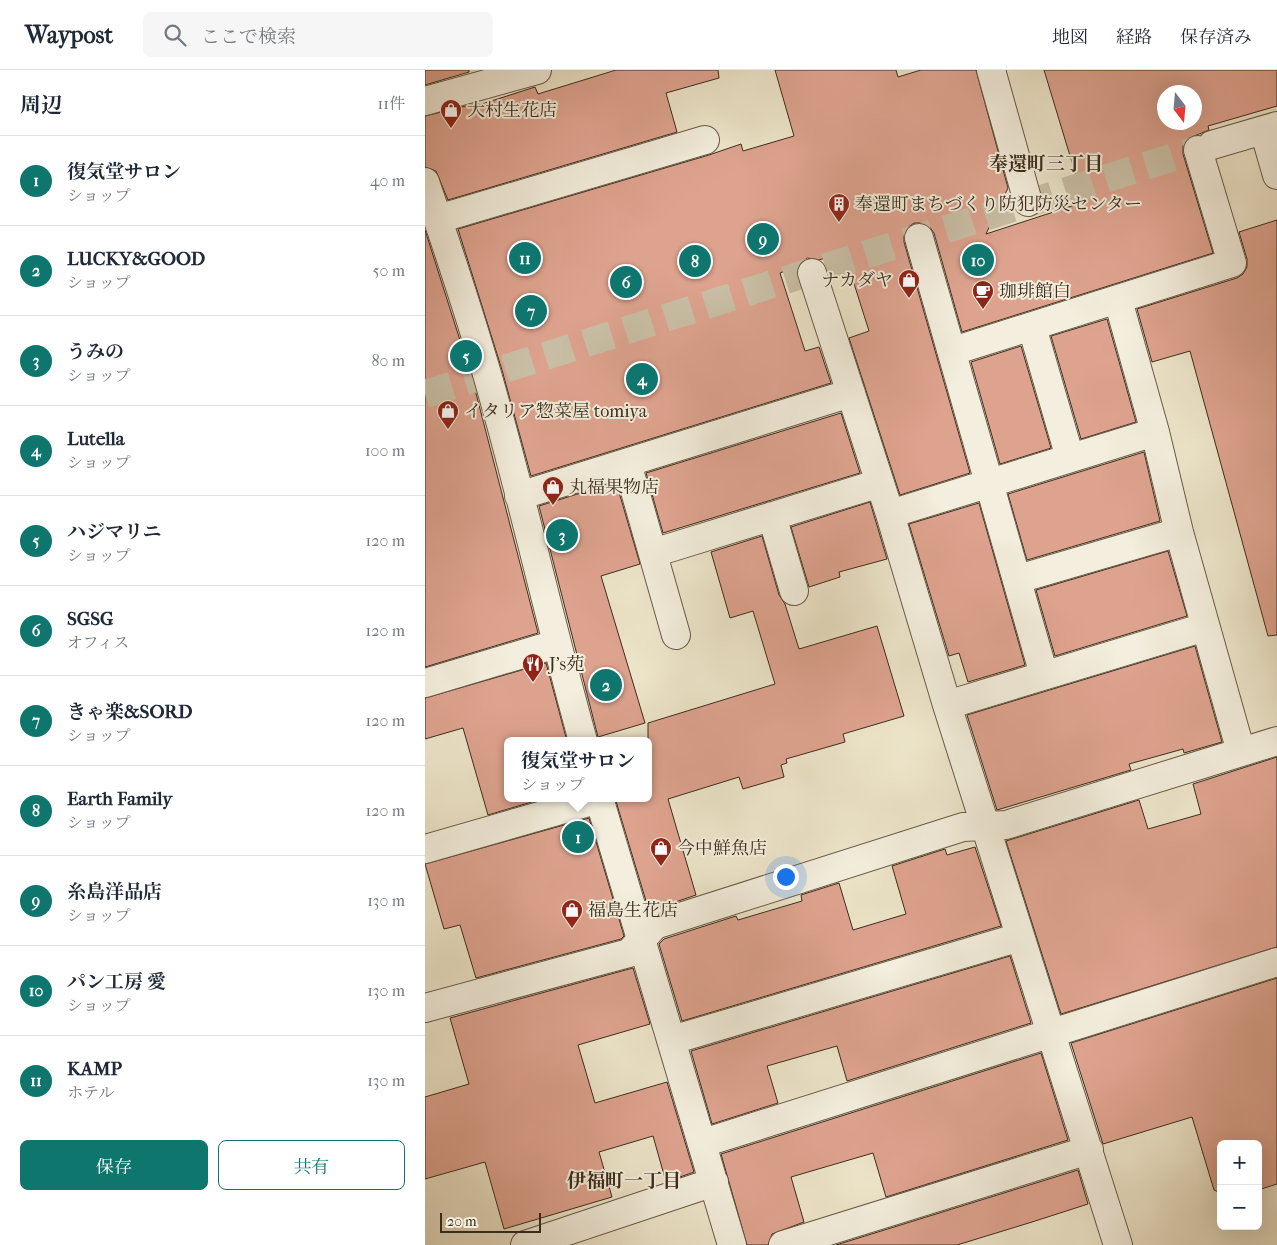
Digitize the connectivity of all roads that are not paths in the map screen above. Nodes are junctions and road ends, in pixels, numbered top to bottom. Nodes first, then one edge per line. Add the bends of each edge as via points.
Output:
1 (537, 70) edge
2 (991, 70) edge
3 (425, 101) edge
4 (1270, 128) edge
5 (705, 140) dead end
6 (1277, 175) edge
7 (425, 182) edge
8 (1028, 202) dead end
9 (438, 219) junction
10 (919, 238) dead end
11 (812, 273) dead end
12 (1117, 300) junction
13 (1032, 327) junction
14 (953, 351) junction
15 (851, 393) junction
16 (1155, 432) junction
17 (1070, 458) junction
18 (627, 463) junction
19 (880, 483) junction
20 (988, 484) junction
21 (519, 496) junction
22 (890, 514) junction
23 (772, 516) junction
24 (1179, 532) junction
25 (653, 553) junction
26 (1019, 580) junction
27 (794, 591) dead end
28 (1205, 627) junction
29 (676, 635) dead end
30 (556, 644) junction
31 (1045, 675) junction
32 (425, 683) edge
33 (947, 705) junction
34 (582, 737) edge
35 (1277, 740) edge
36 (1241, 752) junction
37 (589, 802) edge
38 (600, 802) edge
39 (985, 826) junction
40 (425, 849) edge
41 (1020, 937) junction
42 (643, 940) junction
43 (1277, 962) edge
44 (425, 1008) edge
45 (1050, 1035) junction
46 (672, 1040) junction
47 (703, 1143) junction
48 (1089, 1150) junction
49 (714, 1182) junction
50 (565, 1239) edge
51 (525, 1245) edge
52 (732, 1245) edge
53 (783, 1245) edge
54 (1118, 1245) edge

1 - 3 street
2 - 8 street
4 - 6 street
4 - 12 street via 1205,147 1232,264
5 - 9 street
7 - 9 street
9 - 21 street via 487,375
10 - 14 street
11 - 15 street
12 - 13 street
12 - 16 street
13 - 14 street
13 - 17 street
14 - 20 street
15 - 18 street
15 - 19 street
16 - 17 street
16 - 24 street
17 - 20 street
18 - 21 street
18 - 25 street
19 - 22 street
19 - 23 street
20 - 22 street
20 - 26 street
21 - 30 street
22 - 33 street
23 - 25 street
23 - 27 street
24 - 26 street
24 - 28 street
25 - 29 street
26 - 31 street
28 - 31 street
28 - 36 street
30 - 32 street
30 - 34 street
31 - 33 street
33 - 39 street
35 - 36 street
36 - 39 street via 1006,825
37 - 40 street
38 - 42 street
39 - 41 street
39 - 42 street via 963,827 655,925
41 - 45 street
41 - 46 street
42 - 44 street via 629,953
42 - 46 street
43 - 45 street
45 - 47 street
45 - 48 street
46 - 47 street
47 - 49 street
48 - 53 street
48 - 54 street
49 - 50 street
49 - 52 street
50 - 51 street

